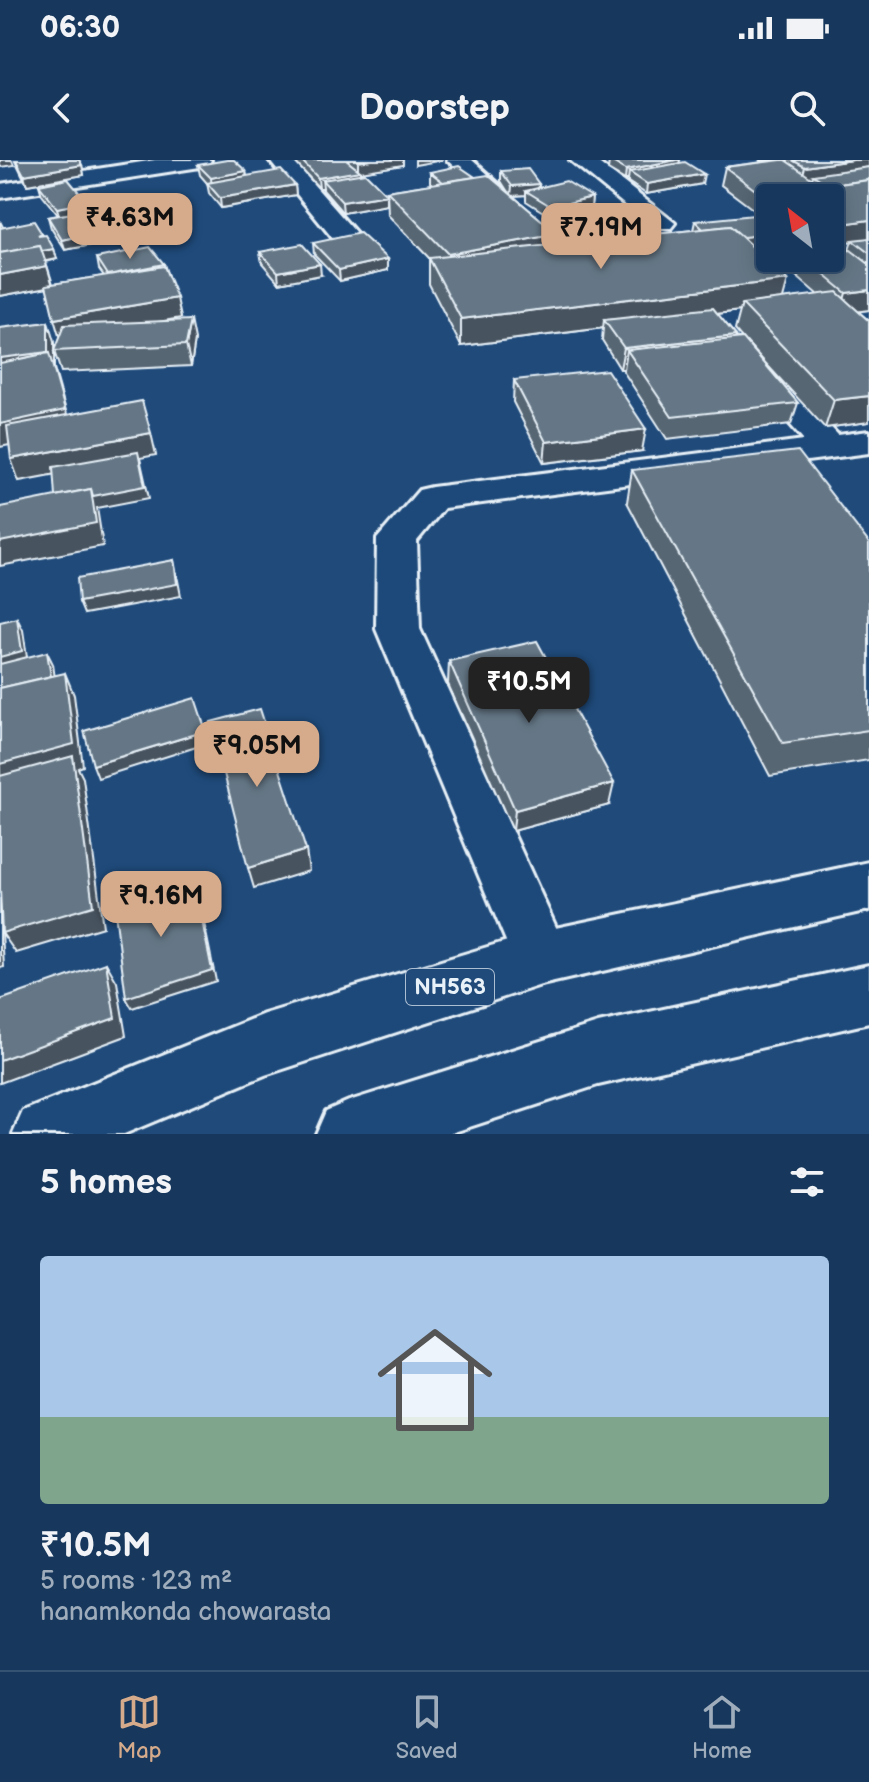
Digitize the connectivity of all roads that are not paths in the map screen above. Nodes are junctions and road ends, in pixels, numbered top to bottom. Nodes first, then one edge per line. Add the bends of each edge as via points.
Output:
1 (200, 160) edge
2 (280, 160) edge
3 (458, 160) edge
4 (581, 160) edge
5 (0, 191) edge
6 (497, 193) edge
7 (662, 223) dead end
8 (348, 240) edge
9 (738, 347) edge
10 (849, 445) edge
11 (869, 886) edge
12 (541, 958) junction
13 (869, 994) edge
14 (46, 1134) edge
15 (349, 1134) edge

1 - 5 main road
2 - 8 main road
3 - 6 main road
4 - 7 main road
9 - 10 main road
10 - 12 main road via 432,498 397,539 398,629
11 - 12 main road, NH563
12 - 14 main road, NH563 via 264,1045
13 - 15 main road via 598,1054

